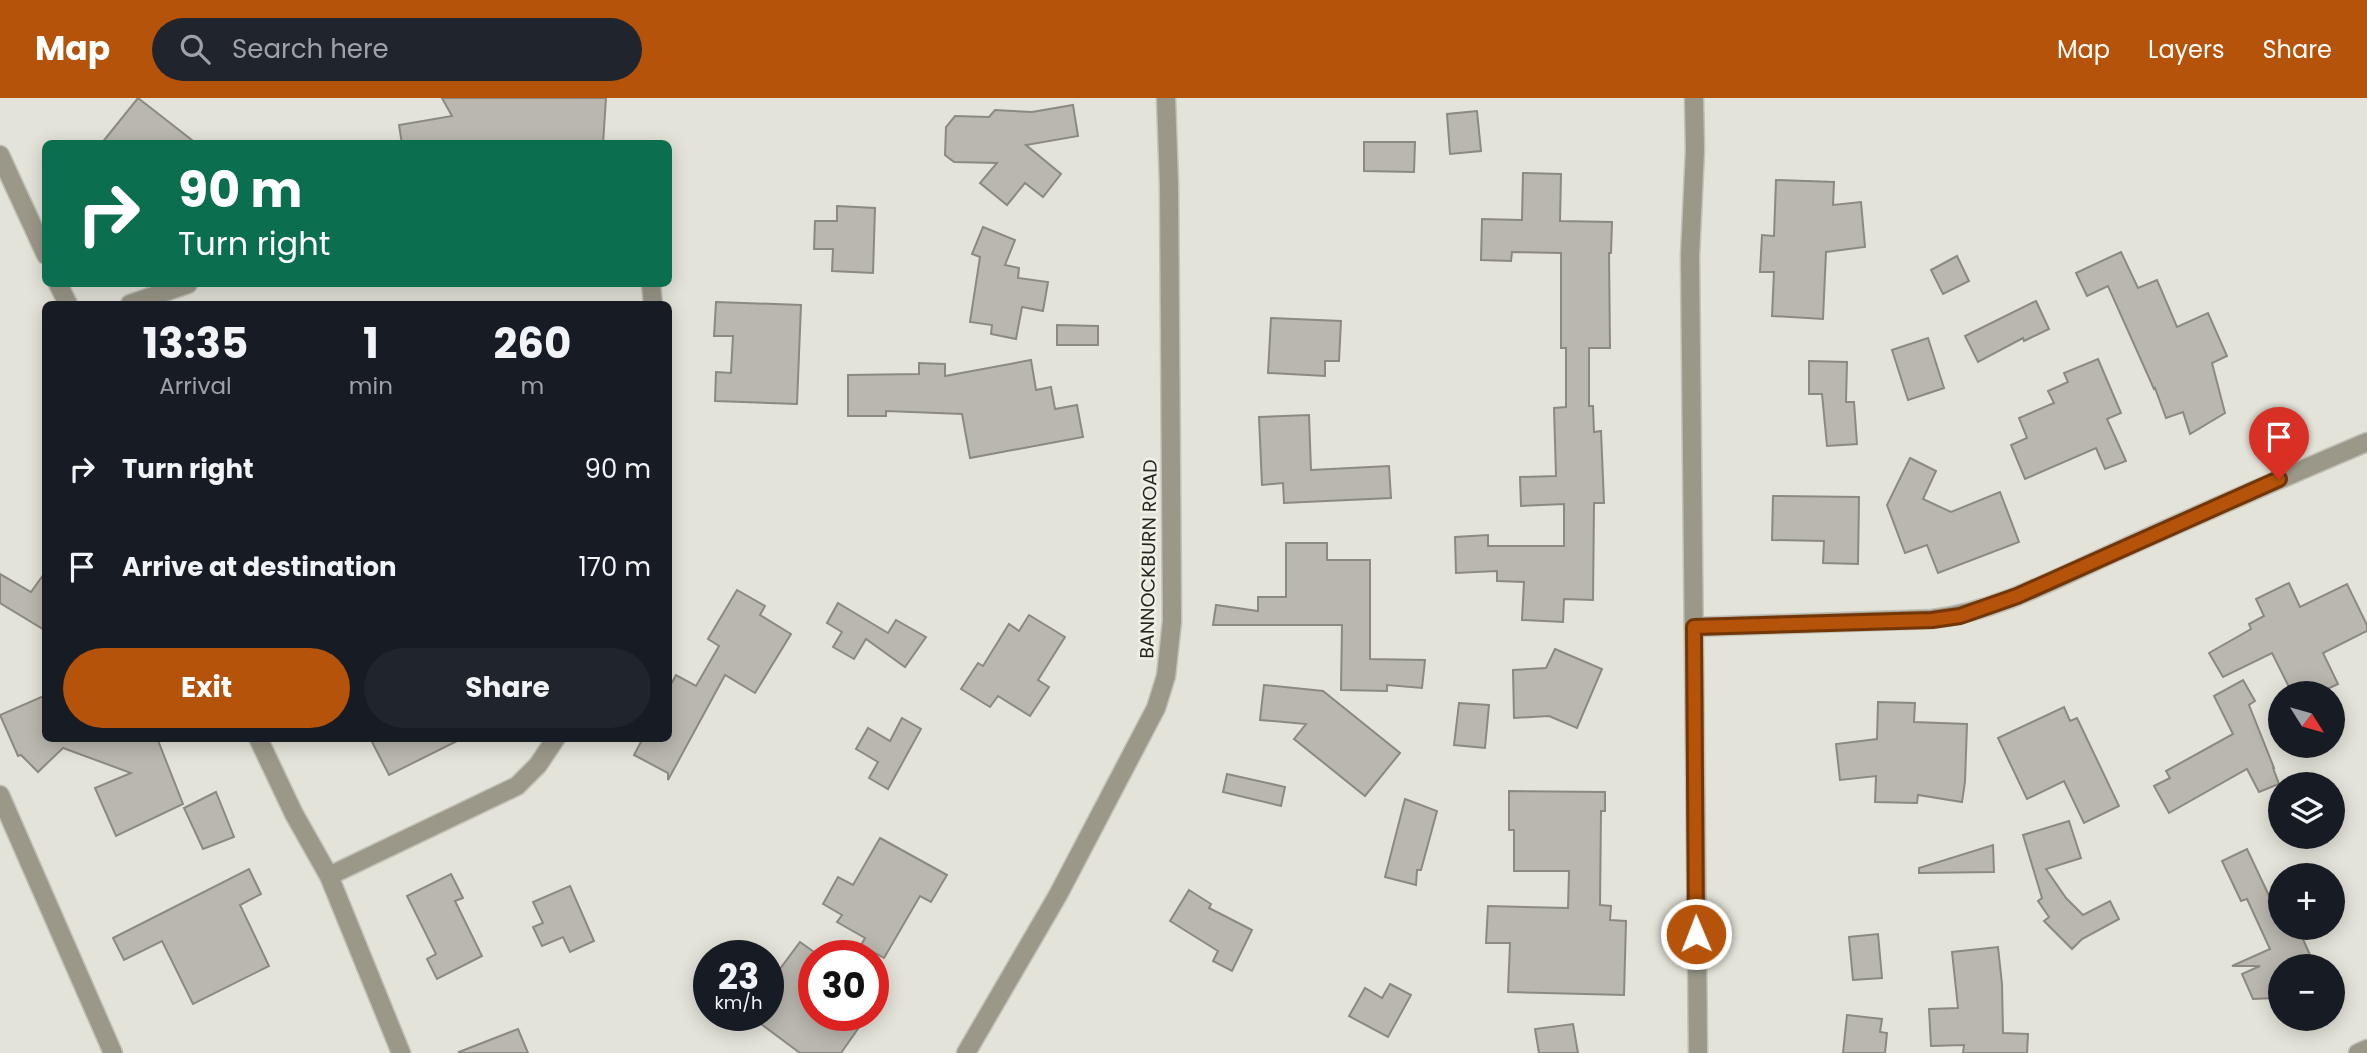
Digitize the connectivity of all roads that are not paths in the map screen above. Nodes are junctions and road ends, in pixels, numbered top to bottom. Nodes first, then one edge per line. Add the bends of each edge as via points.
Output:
1 (1166, 98) edge
2 (1694, 98) edge
3 (0, 155) edge
4 (42, 246) edge
5 (179, 287) edge
6 (139, 301) edge
7 (2367, 442) edge
8 (1694, 627) junction
9 (260, 742) edge
10 (553, 742) edge
11 (0, 795) edge
12 (328, 876) junction
13 (2367, 1049) edge
14 (113, 1053) edge
15 (401, 1053) edge
16 (966, 1053) edge
17 (1698, 1053) edge
18 (2358, 1053) edge

1 - 16 street, BANNOCKBURN ROAD via 1172,596 1166,676 1156,708 1058,895
2 - 8 street via 1690,256
3 - 4 street
5 - 6 street
7 - 8 street via 2017,596 1960,616
8 - 17 street
9 - 12 street
10 - 12 street via 517,786
11 - 14 street
12 - 15 street
13 - 18 street

